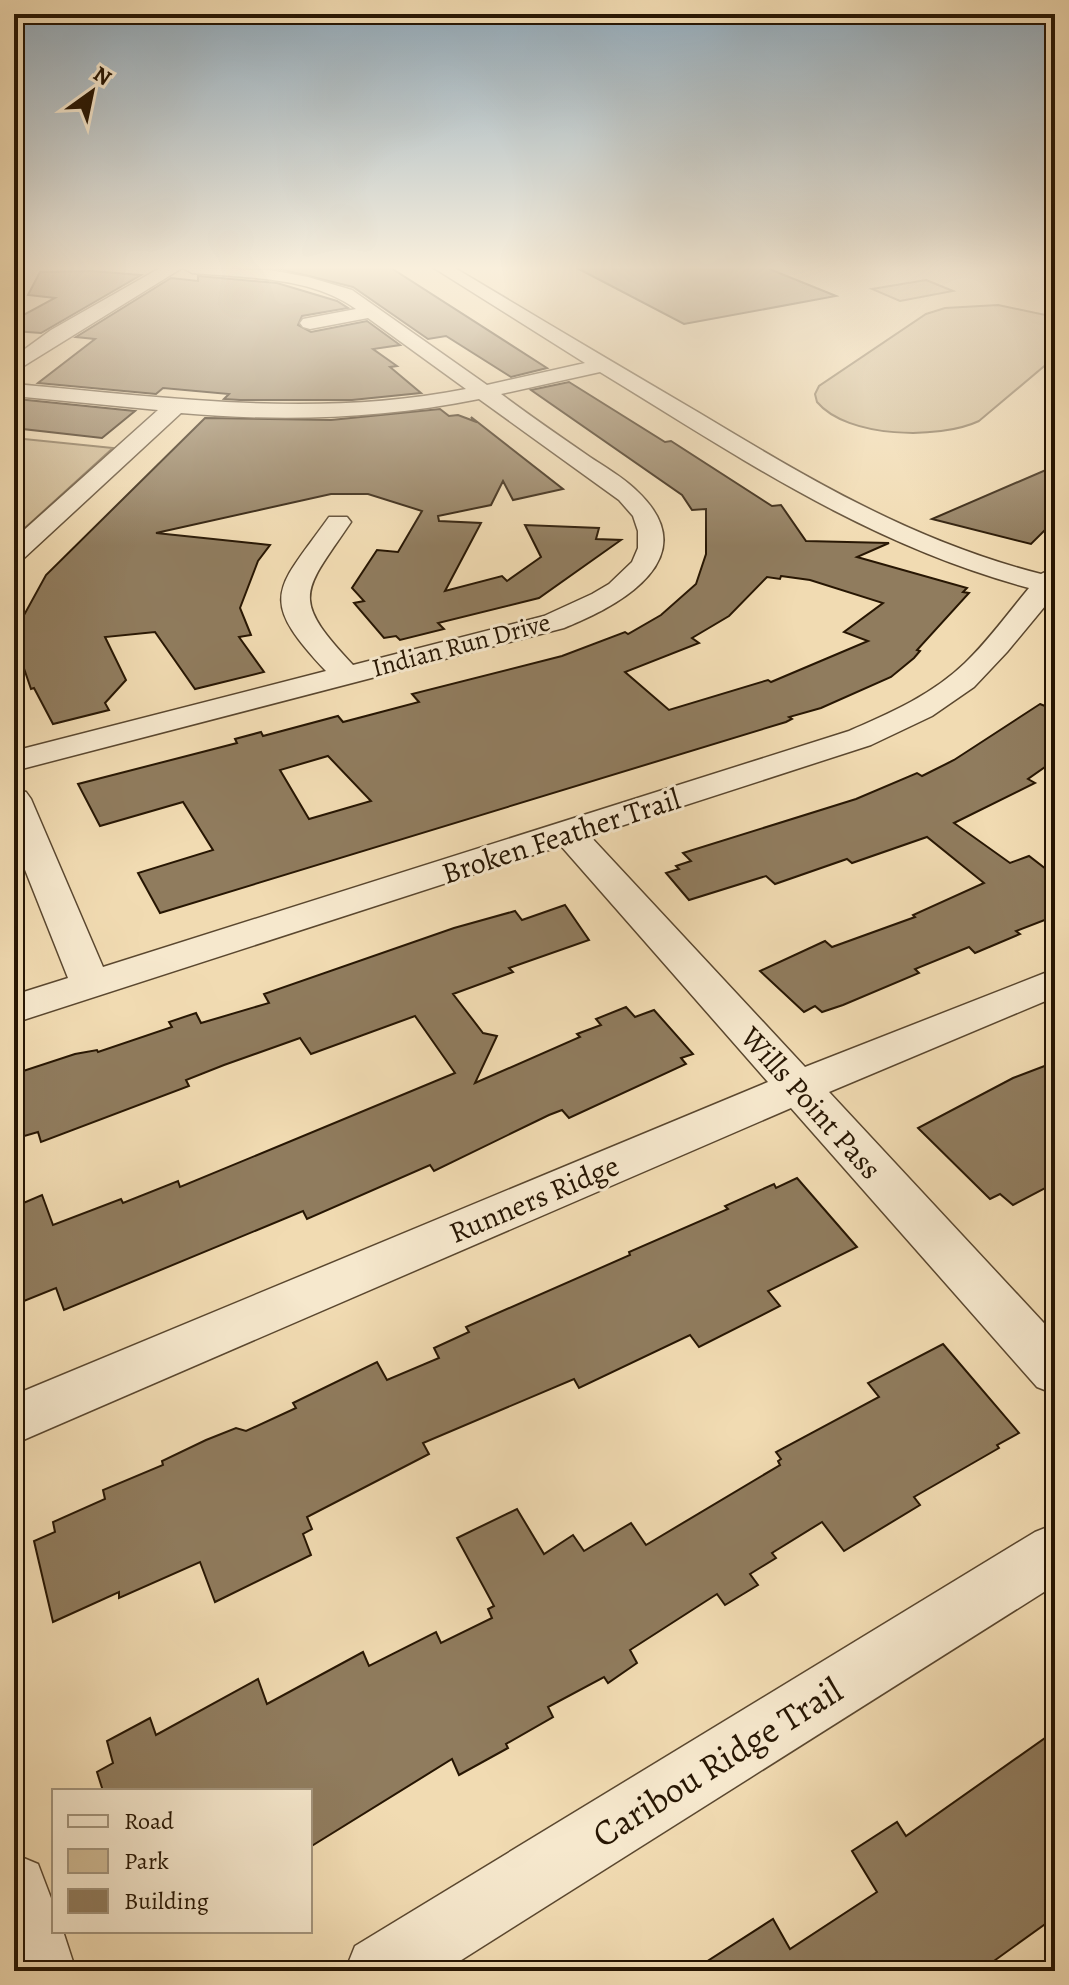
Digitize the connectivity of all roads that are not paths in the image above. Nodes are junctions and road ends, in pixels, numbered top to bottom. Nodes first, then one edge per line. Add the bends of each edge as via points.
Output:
1 (440, 361) edge
2 (595, 361) edge
3 (602, 365) junction
4 (14, 390) edge
5 (482, 391) junction
6 (178, 404) junction
7 (338, 522) dead end
8 (14, 553) edge
9 (1052, 581) edge
10 (346, 675) junction
11 (14, 761) edge
12 (14, 799) edge
13 (569, 834) junction
14 (1055, 982) edge
15 (91, 985) junction
16 (14, 1009) edge
17 (796, 1088) junction
18 (1055, 1371) edge
19 (14, 1420) edge
20 (1055, 1552) edge
21 (14, 1888) edge
22 (41, 1971) edge
23 (380, 1971) edge

1 - 5 street, Indian Run Drive
2 - 3 street
3 - 5 street
3 - 9 street via 862,518 957,556
4 - 6 street
5 - 6 street via 361,411
5 - 10 street, Indian Run Drive via 628,495 646,516 652,533 648,555 623,586 580,612
6 - 8 street
7 - 10 street via 297,583 294,603 304,627
9 - 13 street, Broken Feather Trail via 975,670 911,716 860,738
10 - 11 street, Indian Run Drive
12 - 15 street
13 - 15 street, Broken Feather Trail
13 - 17 street, Wills Point Pass
14 - 17 street, Runners Ridge
15 - 16 street, Broken Feather Trail
17 - 18 street, Wills Point Pass
17 - 19 street, Runners Ridge
20 - 23 street, Caribou Ridge Trail
21 - 22 street

